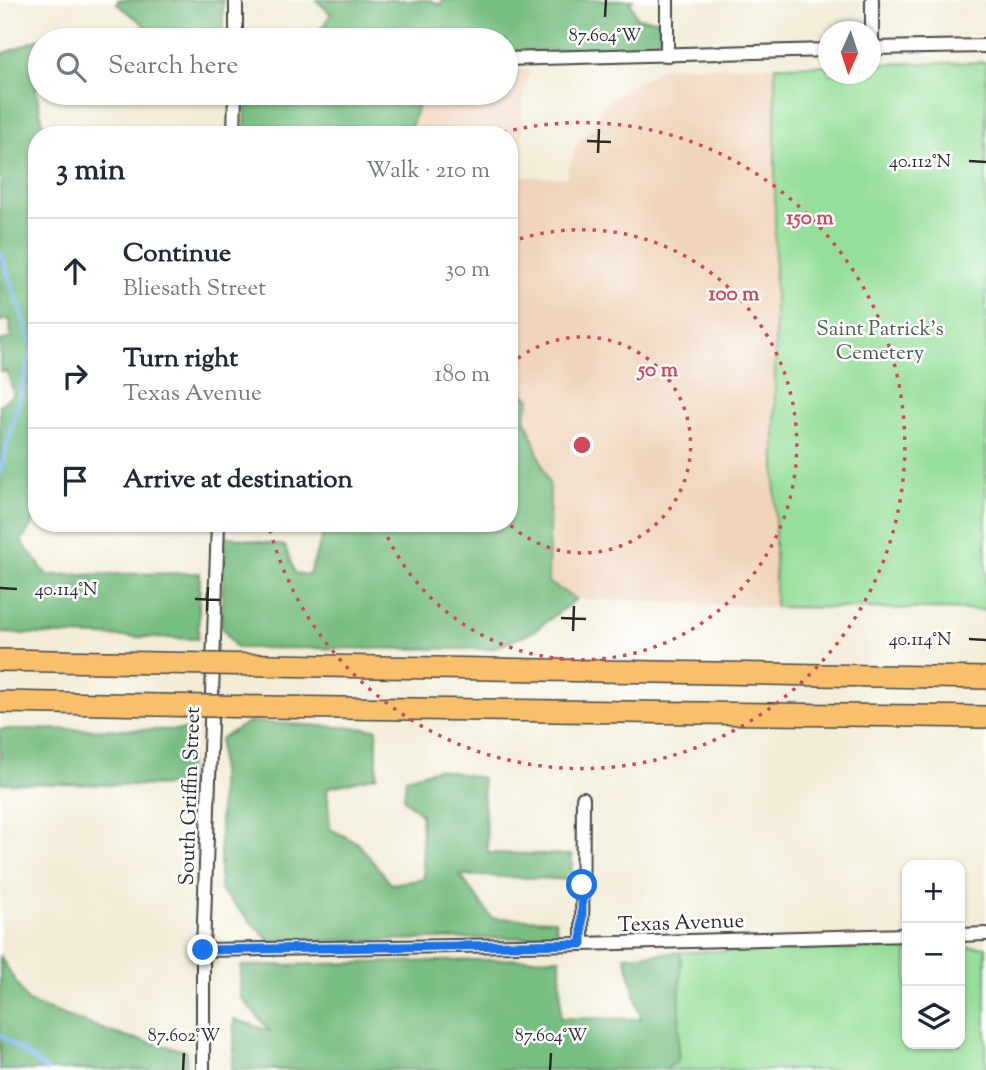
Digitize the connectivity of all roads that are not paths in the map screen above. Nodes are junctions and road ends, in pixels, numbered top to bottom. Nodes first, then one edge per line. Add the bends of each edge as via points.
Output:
1 (236, 0) edge
2 (667, 0) edge
3 (872, 0) edge
4 (872, 21) edge
5 (236, 28) edge
6 (986, 46) edge
7 (881, 48) edge
8 (818, 50) edge
9 (667, 55) junction
10 (518, 59) edge
11 (235, 105) edge
12 (234, 126) edge
13 (218, 532) edge
14 (0, 660) edge
15 (986, 678) edge
16 (0, 702) edge
17 (853, 717) junction
18 (986, 718) edge
19 (986, 728) edge
20 (583, 797) dead end
21 (986, 934) edge
22 (902, 935) edge
23 (965, 935) edge
24 (582, 944) junction
25 (203, 950) junction
26 (203, 1070) edge

1 - 5 street
2 - 9 street
3 - 4 street
6 - 7 street
8 - 9 street
9 - 10 street
11 - 12 street
13 - 25 street, South Griffin Street
14 - 15 highway, bridge
16 - 17 highway, bridge
17 - 18 highway
17 - 19 highway
20 - 24 street
21 - 23 street
22 - 24 street, Texas Avenue
24 - 25 street, Texas Avenue
25 - 26 street, South Griffin Street

